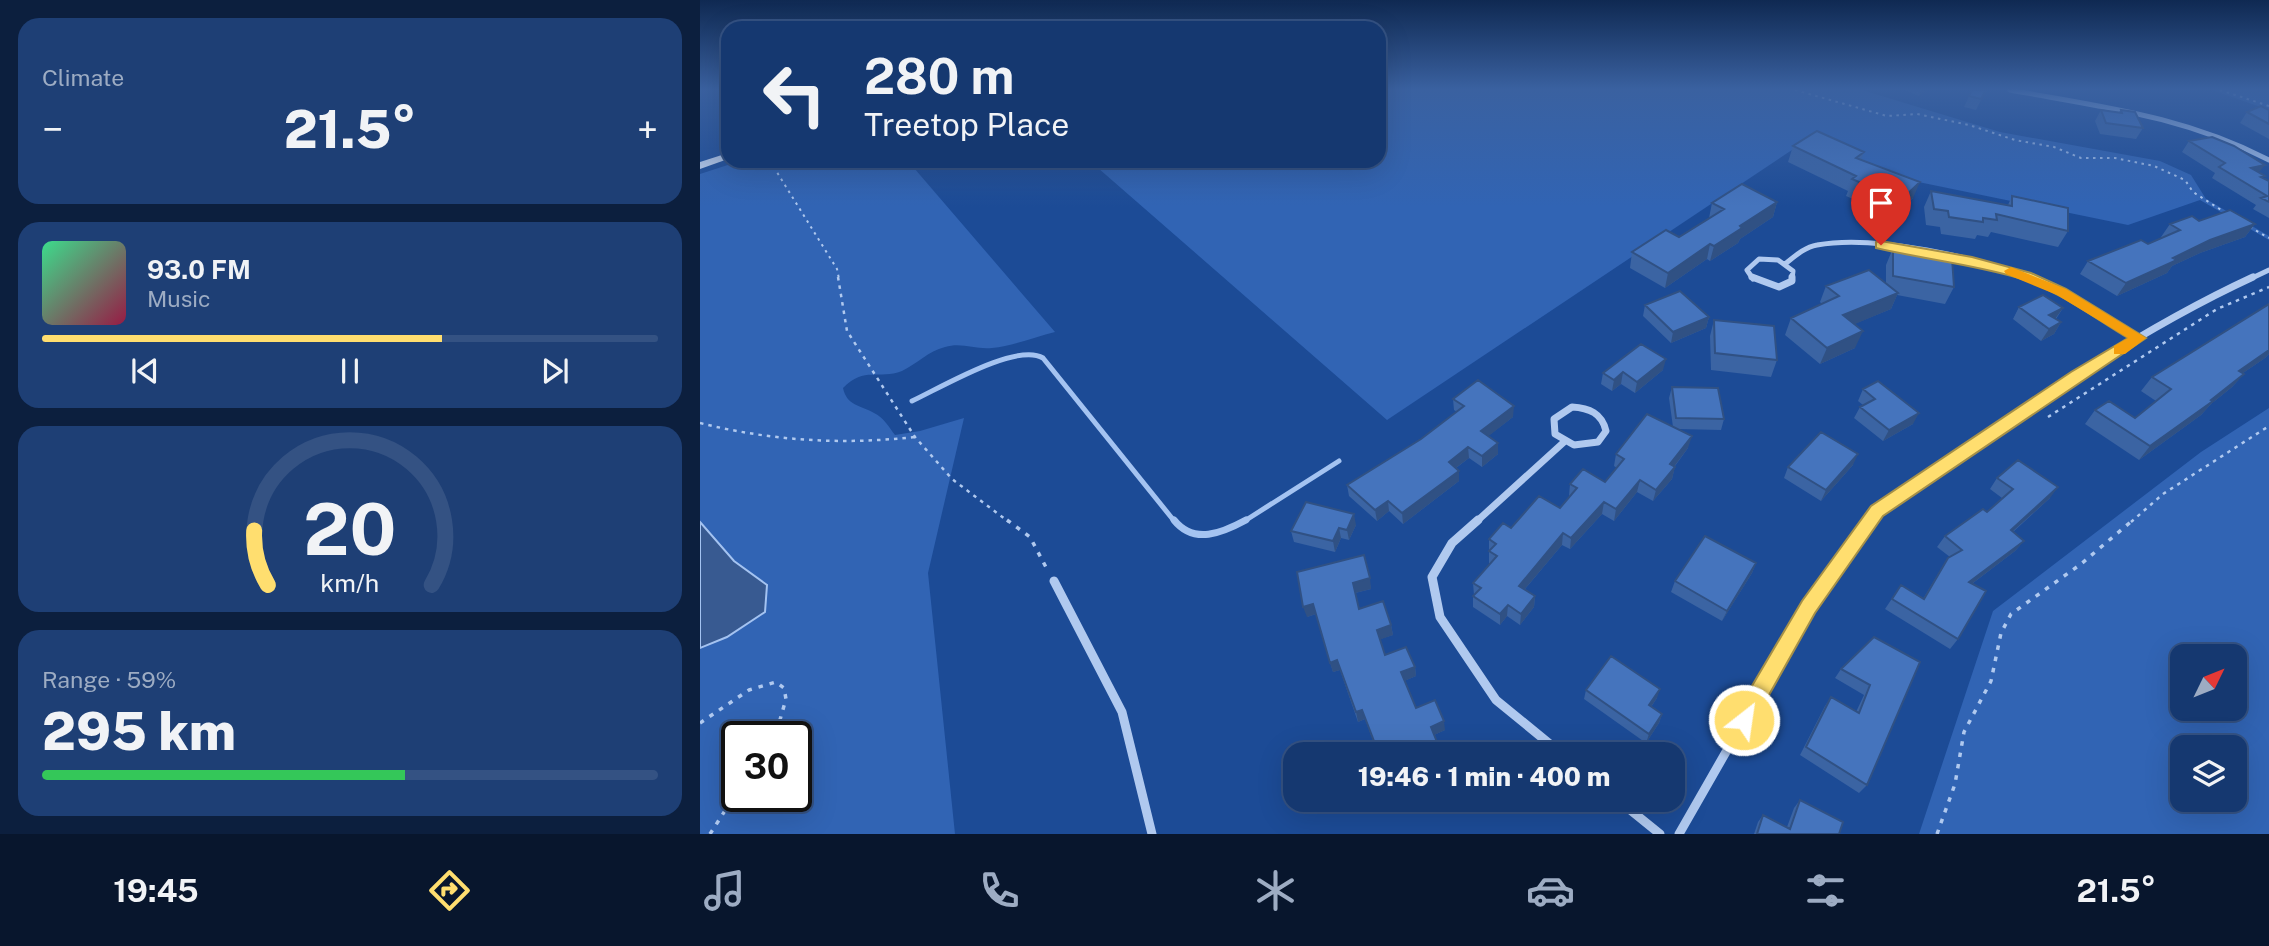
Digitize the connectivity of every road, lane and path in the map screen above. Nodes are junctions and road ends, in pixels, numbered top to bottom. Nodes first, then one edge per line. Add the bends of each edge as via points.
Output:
1 (1982, 129) edge
2 (2201, 129) edge
3 (721, 158) edge
4 (2269, 160) edge
5 (700, 166) edge
6 (774, 168) edge
7 (2236, 219) edge
8 (2247, 225) edge
9 (2269, 238) edge
10 (1785, 264) junction
11 (2269, 270) edge
12 (2269, 287) edge
13 (2139, 338) junction
14 (2048, 417) dead end
15 (700, 423) edge
16 (2269, 426) edge
17 (915, 437) junction
18 (1564, 442) junction
19 (1054, 581) joint
20 (780, 721) edge
21 (700, 723) edge
22 (1547, 742) edge
23 (724, 812) edge
24 (1633, 812) edge
25 (710, 834) edge
26 (1152, 834) edge
27 (1660, 834) edge
28 (1679, 834) edge
29 (1937, 834) edge

1 - 7 path via 2081,158 2115,158 2154,166 2185,180 2203,200
2 - 4 street
3 - 5 street
6 - 17 path via 837,269 848,331
8 - 9 path
10 - 10 street via 1759,259 1747,270 1762,285 1779,287 1794,276
10 - 13 street via 1802,250 1845,242 1972,261 2040,281
11 - 13 street via 2195,304
12 - 14 path via 2217,309
13 - 28 street via 1877,511 1809,607
15 - 17 path via 805,443
16 - 29 path via 2163,494 2081,564 2011,614 2001,633 1991,681 1964,732 1955,784
17 - 19 path via 952,480 1030,537
18 - 18 street via 1581,447 1598,442 1606,430 1602,417 1581,407 1558,413 1553,425
18 - 22 street via 1452,543 1432,578 1440,617 1496,700
19 - 26 street via 1122,712
20 - 21 path via 786,699 784,688 776,682 749,690
23 - 25 path
24 - 27 street

